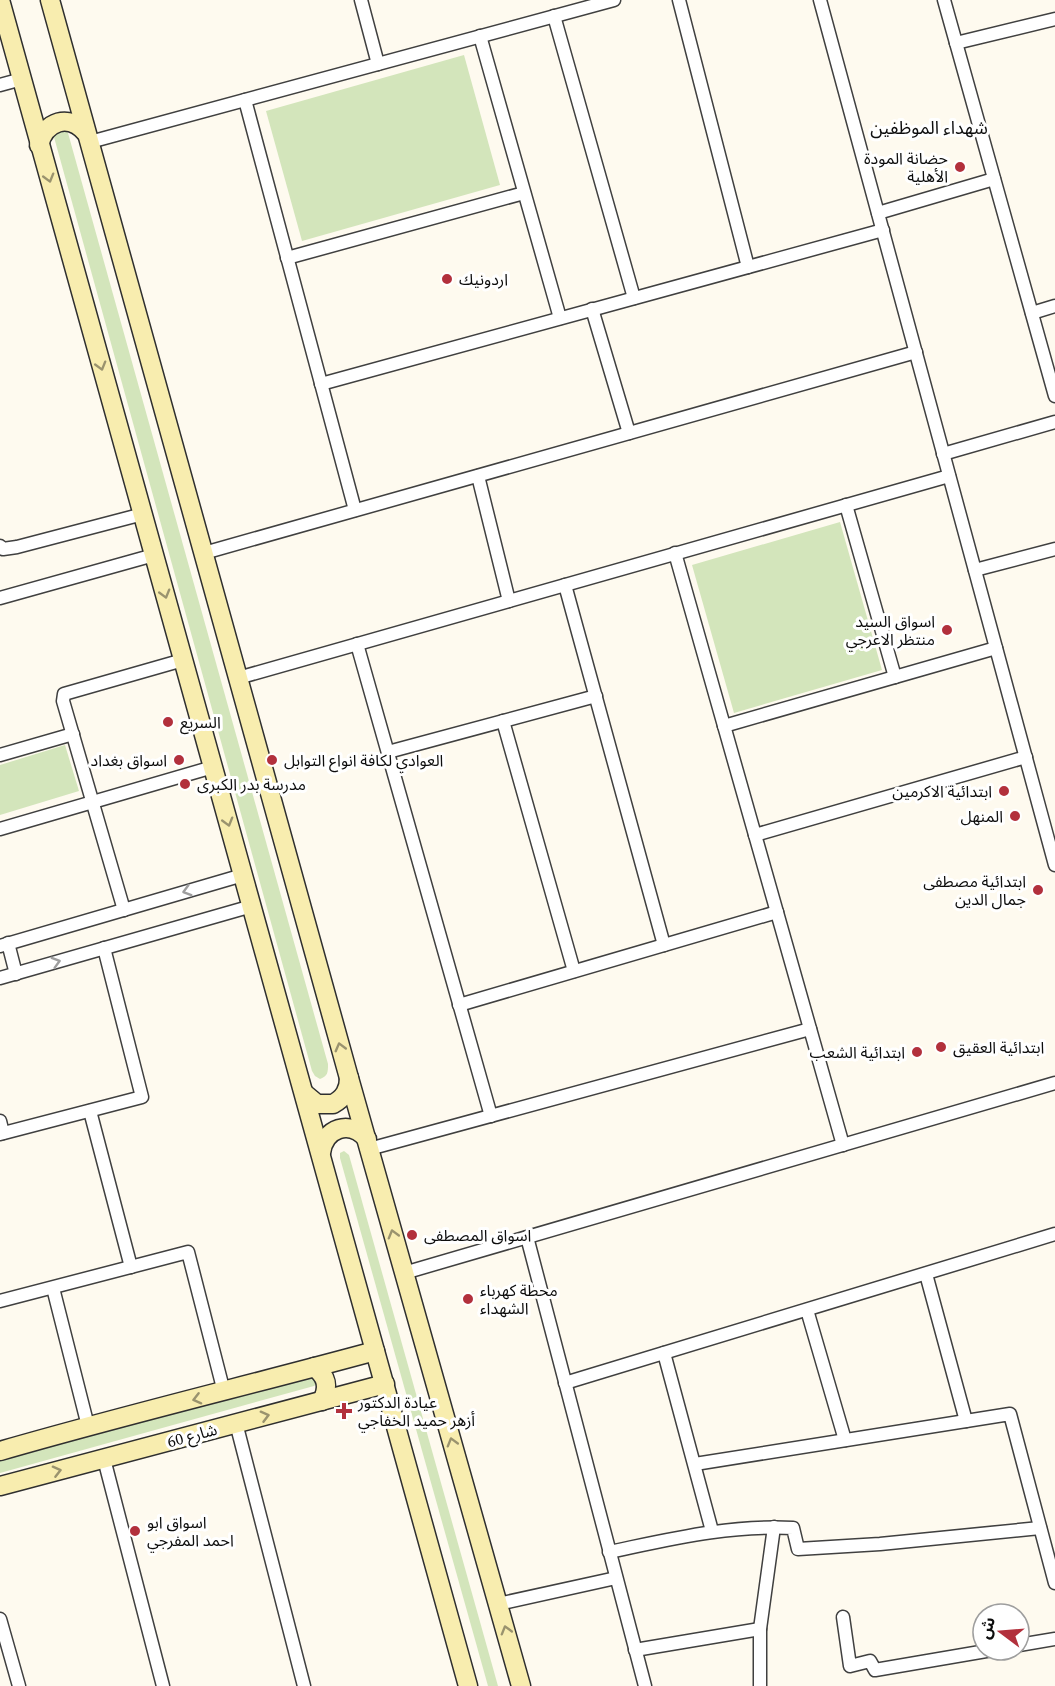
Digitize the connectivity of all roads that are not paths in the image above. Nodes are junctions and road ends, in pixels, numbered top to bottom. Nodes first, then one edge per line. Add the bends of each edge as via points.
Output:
1 (0, 0) edge
2 (51, 0) edge
3 (361, 0) edge
4 (614, 0) edge
5 (679, 0) edge
6 (820, 0) edge
7 (944, 0) edge
8 (554, 16) junction
9 (1055, 19) edge
10 (480, 36) junction
11 (956, 44) junction
12 (378, 64) junction
13 (22, 79) junction
14 (0, 85) edge
15 (245, 100) junction
16 (88, 137) junction
17 (39, 145) junction
18 (994, 179) junction
19 (524, 193) junction
20 (878, 213) junction
21 (883, 230) junction
22 (287, 258) junction
23 (748, 267) junction
24 (634, 298) junction
25 (1055, 306) edge
26 (592, 309) junction
27 (1032, 313) junction
28 (560, 318) junction
29 (916, 352) junction
30 (321, 384) junction
31 (1055, 396) edge
32 (1055, 422) edge
33 (629, 433) junction
34 (944, 454) junction
35 (478, 476) junction
36 (949, 476) junction
37 (846, 505) junction
38 (355, 510) junction
39 (143, 514) junction
40 (0, 546) edge
41 (1055, 549) edge
42 (204, 553) junction
43 (675, 554) junction
44 (154, 555) junction
45 (975, 570) junction
46 (565, 585) junction
47 (0, 598) edge
48 (509, 601) junction
49 (357, 644) junction
50 (996, 648) junction
51 (183, 660) junction
52 (895, 677) junction
53 (238, 678) junction
54 (596, 696) junction
55 (503, 721) junction
56 (724, 726) junction
57 (73, 734) junction
58 (388, 752) junction
59 (0, 755) edge
60 (1026, 758) junction
61 (213, 767) junction
62 (93, 802) junction
63 (0, 829) edge
64 (755, 836) junction
65 (1055, 865) edge
66 (243, 875) junction
67 (252, 906) junction
68 (124, 910) junction
69 (777, 912) junction
70 (4, 945) edge
71 (664, 945) junction
72 (104, 948) junction
73 (574, 971) junction
74 (16, 974) junction
75 (0, 978) edge
76 (459, 1005) junction
77 (810, 1029) junction
78 (349, 1077) junction
79 (1055, 1083) edge
80 (305, 1094) junction
81 (90, 1111) junction
82 (491, 1116) junction
83 (1, 1129) edge
84 (368, 1144) junction
85 (843, 1145) junction
86 (321, 1153) junction
87 (1055, 1234) edge
88 (527, 1237) junction
89 (131, 1268) junction
90 (404, 1273) junction
91 (926, 1274) junction
92 (53, 1288) junction
93 (0, 1301) edge
94 (807, 1310) junction
95 (375, 1351) junction
96 (664, 1353) junction
97 (314, 1367) junction
98 (565, 1383) junction
99 (385, 1384) junction
100 (224, 1392) junction
101 (322, 1401) junction
102 (966, 1421) junction
103 (237, 1424) junction
104 (88, 1426) junction
105 (844, 1440) junction
106 (0, 1451) edge
107 (104, 1459) junction
108 (695, 1464) junction
109 (0, 1486) edge
110 (774, 1527) junction
111 (1040, 1528) junction
112 (712, 1531) junction
113 (609, 1552) junction
114 (616, 1578) junction
115 (1055, 1583) edge
116 (498, 1604) junction
117 (843, 1617) dead end
118 (0, 1619) edge
119 (760, 1629) junction
120 (1055, 1639) edge
121 (1031, 1643) edge
122 (635, 1650) junction
123 (971, 1654) edge
124 (18, 1686) edge
125 (163, 1686) edge
126 (304, 1686) edge
127 (468, 1686) edge
128 (521, 1686) edge
129 (645, 1686) edge
130 (760, 1686) edge

1 - 13 main road
2 - 16 main road
3 - 12 street
4 - 8 street
5 - 23 street
6 - 20 street
7 - 11 street
8 - 10 street
8 - 24 street
9 - 11 street
10 - 12 street
10 - 19 street
11 - 18 street
12 - 15 street
13 - 14 street
13 - 17 main road
15 - 16 street
15 - 22 street
16 - 17 main road via 75,124 55,123 44,132
16 - 42 main road
17 -> 39 main road
18 - 20 street
18 - 27 street
19 - 22 street
19 - 28 street
20 - 21 street
21 - 23 street
21 - 29 street
22 - 30 street
23 - 24 street
24 - 26 street
25 - 27 street
26 - 28 street
26 - 33 street
27 - 31 street
28 - 30 street
29 - 33 street
29 - 34 street
30 - 38 street
32 - 34 street
33 - 35 street
34 - 36 street
35 - 38 street
35 - 48 street
36 - 37 street
36 - 45 street
37 - 43 street
37 - 52 street
38 - 42 street
39 - 40 street via 17,547
39 - 44 main road
41 - 45 street
42 - 53 main road
43 - 46 street
43 - 56 street
44 - 47 street
44 -> 51 main road
45 - 50 street
46 - 48 street
46 - 54 street
48 - 49 street
49 - 53 street
49 - 58 street
50 - 52 street
50 - 60 street
51 - 57 street via 64,694
51 - 61 main road
52 - 56 street
78 -> 53 main road
54 - 55 street
54 - 71 street
55 - 58 street
55 - 73 street
56 - 64 street
57 - 59 street
57 - 62 street
58 - 76 street
60 - 64 street
60 - 65 street
61 - 62 street
61 -> 66 main road
62 - 63 street
62 - 68 street
64 - 69 street
66 - 67 main road
66 -> 68 street
67 - 72 street
67 - 80 main road
68 - 70 street
69 - 71 street
69 - 77 street
70 - 74 street
71 - 73 street
74 -> 72 street
72 - 81 street via 142,1097
73 - 76 street
74 - 75 street
76 - 82 street
77 - 82 street
77 - 85 street
78 - 80 main road via 346,1094 333,1104 317,1104
78 - 84 main road
79 - 85 street
80 - 86 main road
81 - 83 street
81 - 89 street
82 - 84 street
84 - 86 main road via 362,1133 349,1128 335,1130 325,1140
90 -> 84 main road
85 - 88 street
86 - 95 main road
87 - 91 street
88 - 90 street
88 - 98 street
89 - 92 street
89 - 100 street via 188,1252
116 -> 90 main road
91 - 94 street
91 - 102 street
92 - 93 street
92 - 104 street
94 - 96 street
94 - 105 street
95 - 97 main road, شارع 60
95 - 99 main road
96 - 98 street
96 - 108 street
97 - 100 main road, شارع 60
97 - 101 main road via 326,1382
98 - 113 street
99 - 101 main road, شارع 60
99 - 127 main road
100 -> 104 main road, شارع 60
103 -> 101 main road, شارع 60
102 - 105 street
102 - 111 street via 1010,1414
103 - 107 main road, شارع 60
103 - 126 street
104 - 106 main road, شارع 60
105 - 108 street
109 -> 107 main road, شارع 60
107 - 125 street
108 - 112 street
110 - 111 street via 793,1528 798,1549
110 - 112 street
110 - 119 street
111 - 115 street
112 - 113 street
113 - 114 street
114 - 116 street
114 - 122 street
128 -> 116 main road
117 - 123 street via 850,1666 870,1660 875,1670
118 - 124 street
119 - 122 street
119 - 130 street
120 - 121 street
122 - 129 street

